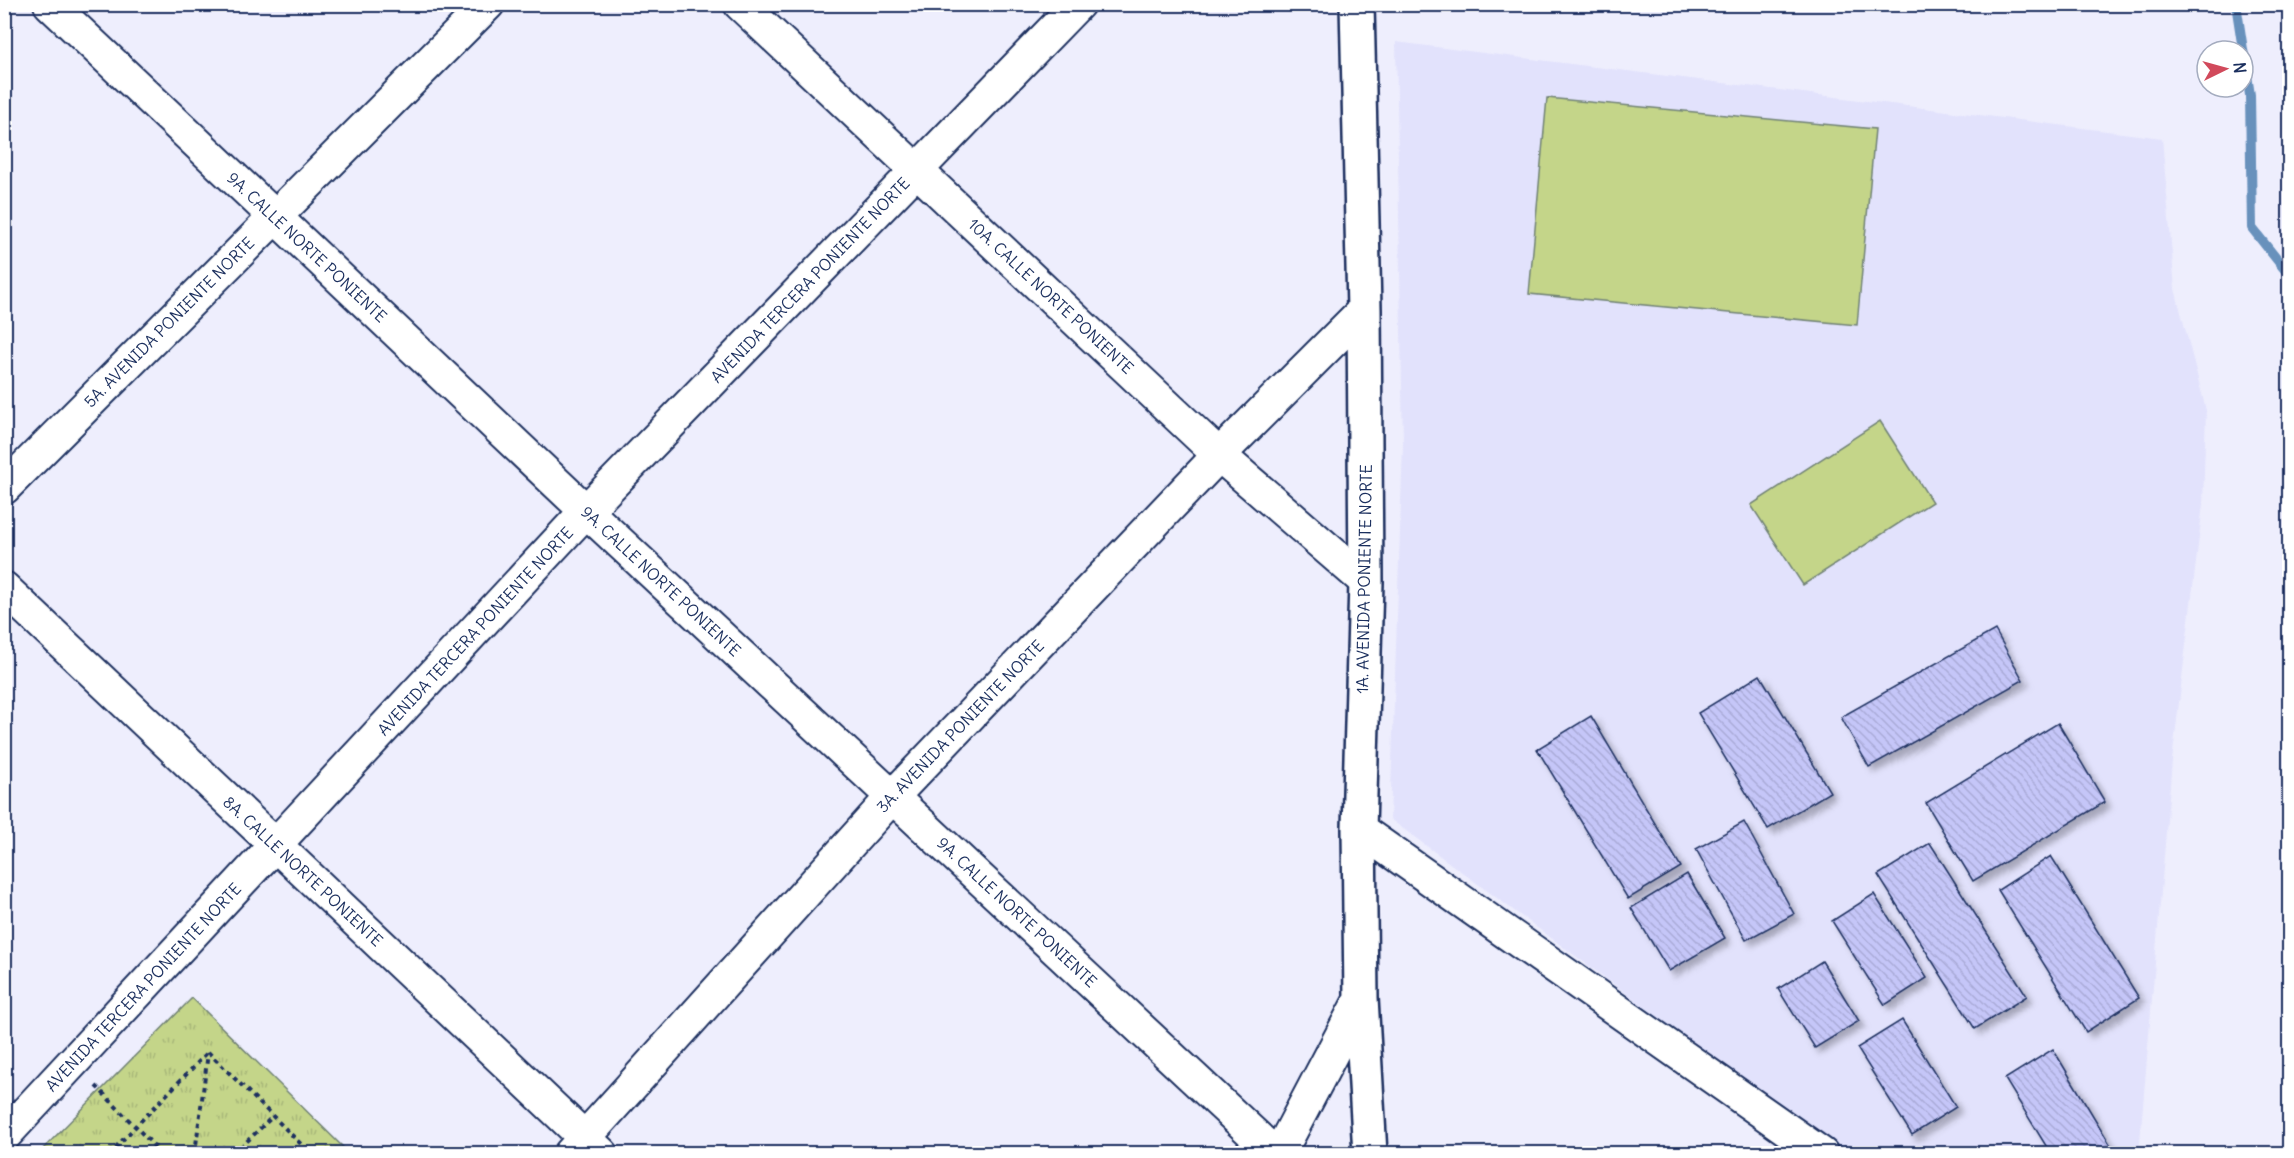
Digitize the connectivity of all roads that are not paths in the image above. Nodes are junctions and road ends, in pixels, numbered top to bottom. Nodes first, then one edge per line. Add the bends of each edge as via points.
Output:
1 (50, 4) edge
2 (488, 4) edge
3 (740, 4) edge
4 (1078, 4) edge
5 (1357, 4) edge
6 (917, 170) junction
7 (275, 216) junction
8 (1364, 310) junction
9 (1219, 455) junction
10 (4, 488) edge
11 (586, 511) junction
12 (1366, 582) junction
13 (4, 588) edge
14 (892, 796) junction
15 (1359, 829) junction
16 (275, 845) junction
17 (1361, 998) junction
18 (4, 1136) edge
19 (585, 1148) edge
20 (1277, 1154) edge
21 (1370, 1154) edge
22 (1822, 1154) edge

1 - 7 street, 9A. CALLE NORTE PONIENTE
2 - 7 street, 5A. AVENIDA PONIENTE NORTE
3 - 6 street, 10A. CALLE NORTE PONIENTE
4 - 6 street, AVENIDA TERCERA PONIENTE NORTE
5 - 8 street, 1A. AVENIDA PONIENTE NORTE
6 - 9 street, 10A. CALLE NORTE PONIENTE
6 - 11 street, AVENIDA TERCERA PONIENTE NORTE
7 - 10 street, 5A. AVENIDA PONIENTE NORTE
7 - 11 street, 9A. CALLE NORTE PONIENTE
8 - 9 street, 3A. AVENIDA PONIENTE NORTE
8 - 12 street, 1A. AVENIDA PONIENTE NORTE
9 - 12 street, 10A. CALLE NORTE PONIENTE
9 - 14 street, 3A. AVENIDA PONIENTE NORTE
11 - 14 street, 9A. CALLE NORTE PONIENTE
11 - 16 street, AVENIDA TERCERA PONIENTE NORTE
12 - 15 street, 1A. AVENIDA PONIENTE NORTE
13 - 16 street, 8A. CALLE NORTE PONIENTE
14 - 19 street, 3A. AVENIDA PONIENTE NORTE
14 - 20 street, 9A. CALLE NORTE PONIENTE
15 - 17 street, 1A. AVENIDA PONIENTE NORTE
15 - 22 street
16 - 18 street, AVENIDA TERCERA PONIENTE NORTE
16 - 19 street, 8A. CALLE NORTE PONIENTE
17 - 20 street
17 - 21 street, 1A. AVENIDA PONIENTE NORTE

